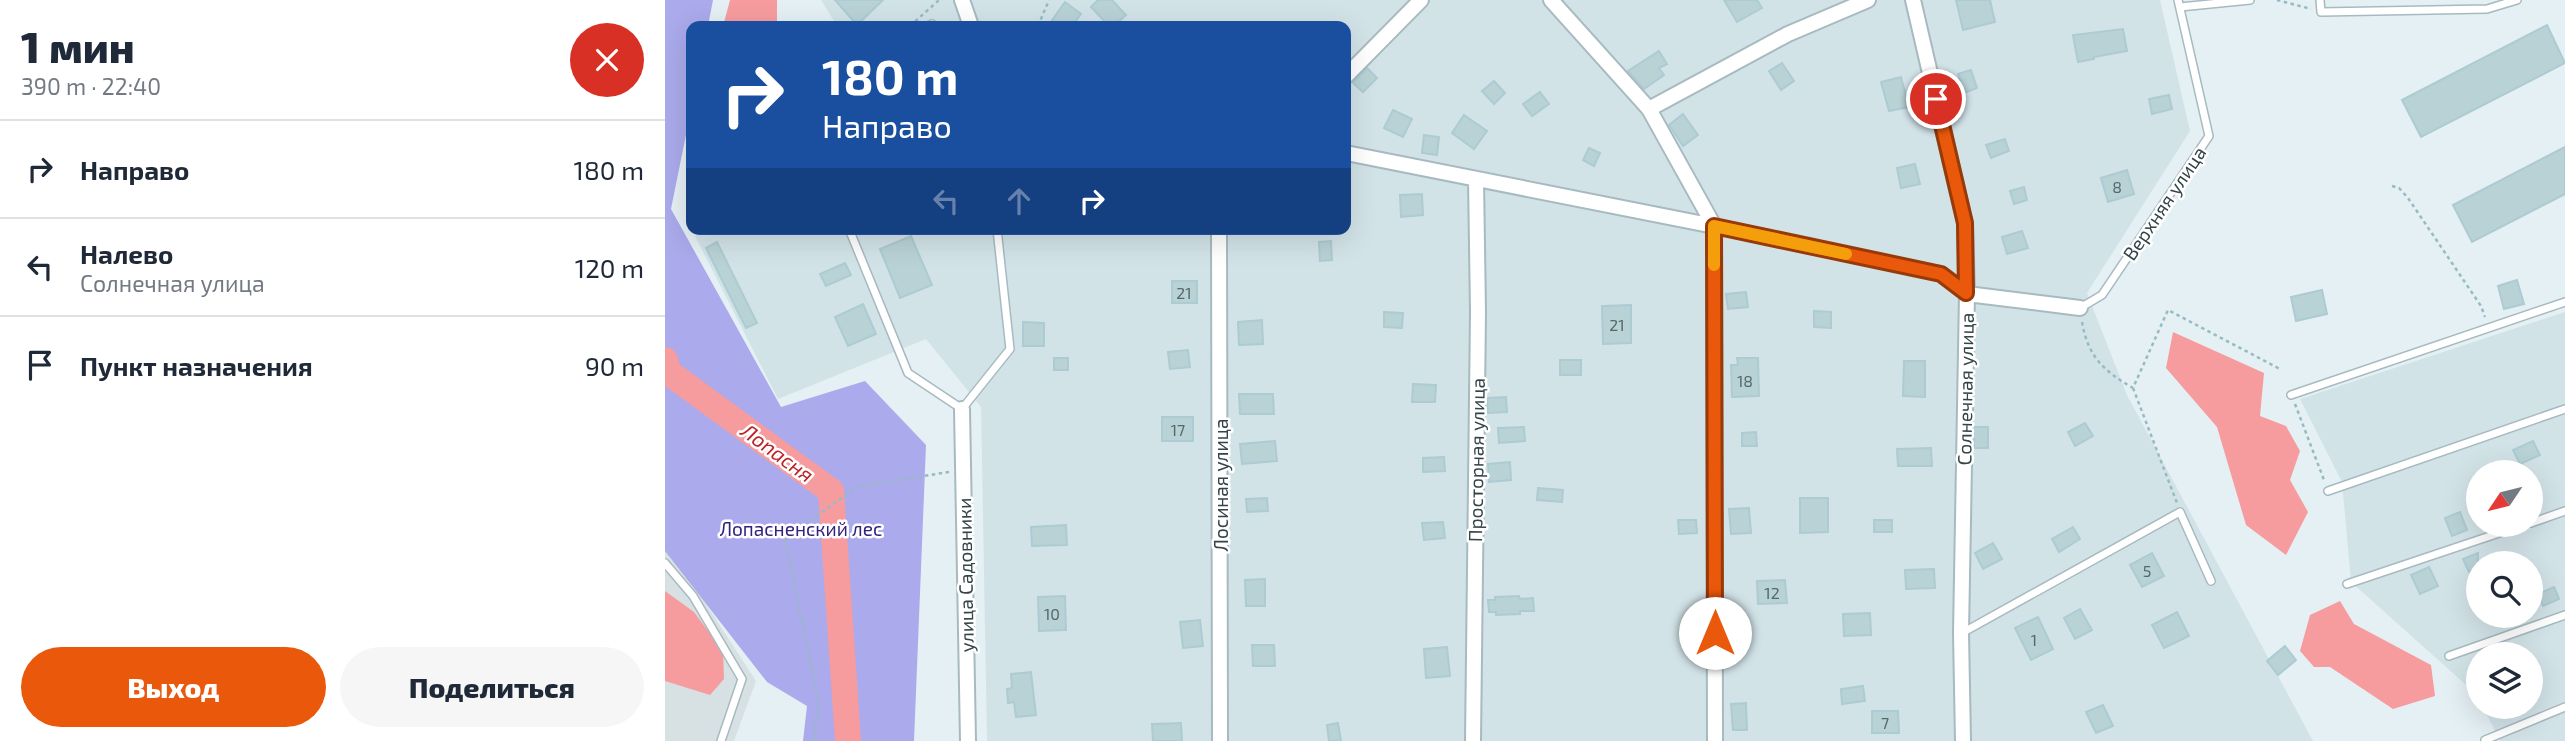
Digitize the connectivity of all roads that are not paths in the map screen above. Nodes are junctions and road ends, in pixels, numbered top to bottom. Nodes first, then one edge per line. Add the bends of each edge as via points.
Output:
1 (962, 0) edge
2 (1421, 0) edge
3 (1551, 0) edge
4 (1868, 0) edge
5 (1913, 0) edge
6 (2250, 0) edge
7 (2319, 0) edge
8 (2517, 0) edge
9 (2179, 3) edge
10 (969, 21) edge
11 (1351, 71) edge
12 (1649, 109) junction
13 (1351, 154) edge
14 (1476, 179) junction
15 (1714, 226) junction
16 (851, 235) edge
17 (998, 235) edge
18 (1219, 235) edge
19 (1966, 293) junction
20 (2565, 302) edge
21 (2080, 308) joint
22 (2291, 395) road end
23 (2565, 409) edge
24 (961, 410) junction
25 (2328, 491) road end
26 (2565, 511) edge
27 (2543, 519) edge
28 (2487, 537) edge
29 (665, 563) edge
30 (2211, 581) dead end
31 (2347, 584) dead end
32 (2565, 615) edge
33 (1961, 633) junction
34 (2449, 656) dead end
35 (2565, 707) edge
36 (2485, 740) edge
37 (721, 741) edge
38 (968, 741) edge
39 (1220, 741) edge
40 (1473, 741) edge
41 (1715, 741) edge
42 (1963, 741) edge

1 - 10 street
2 - 11 street
3 - 12 street
4 - 12 street via 1788,34
5 - 19 street, Солнечная улица via 1965,223
6 - 9 lane
7 - 8 lane via 2321,12 2487,9
9 - 21 lane, Верхняя улица via 2209,136 2102,295
12 - 15 street
13 - 14 street
14 - 15 street
14 - 40 street, Просторная улица
15 - 19 lane via 1941,274
15 - 41 street
16 - 24 lane via 908,373
17 - 24 lane via 1010,348
18 - 39 street, Лосиная улица
19 - 21 street
19 - 33 street, Солнечная улица
20 - 22 lane
23 - 25 lane
24 - 38 street, улица Садовники
26 - 27 lane
28 - 31 lane
29 - 37 lane via 693,596 742,679
30 - 33 lane via 2180,512
32 - 34 lane
33 - 42 street, Солнечная улица
35 - 36 lane

